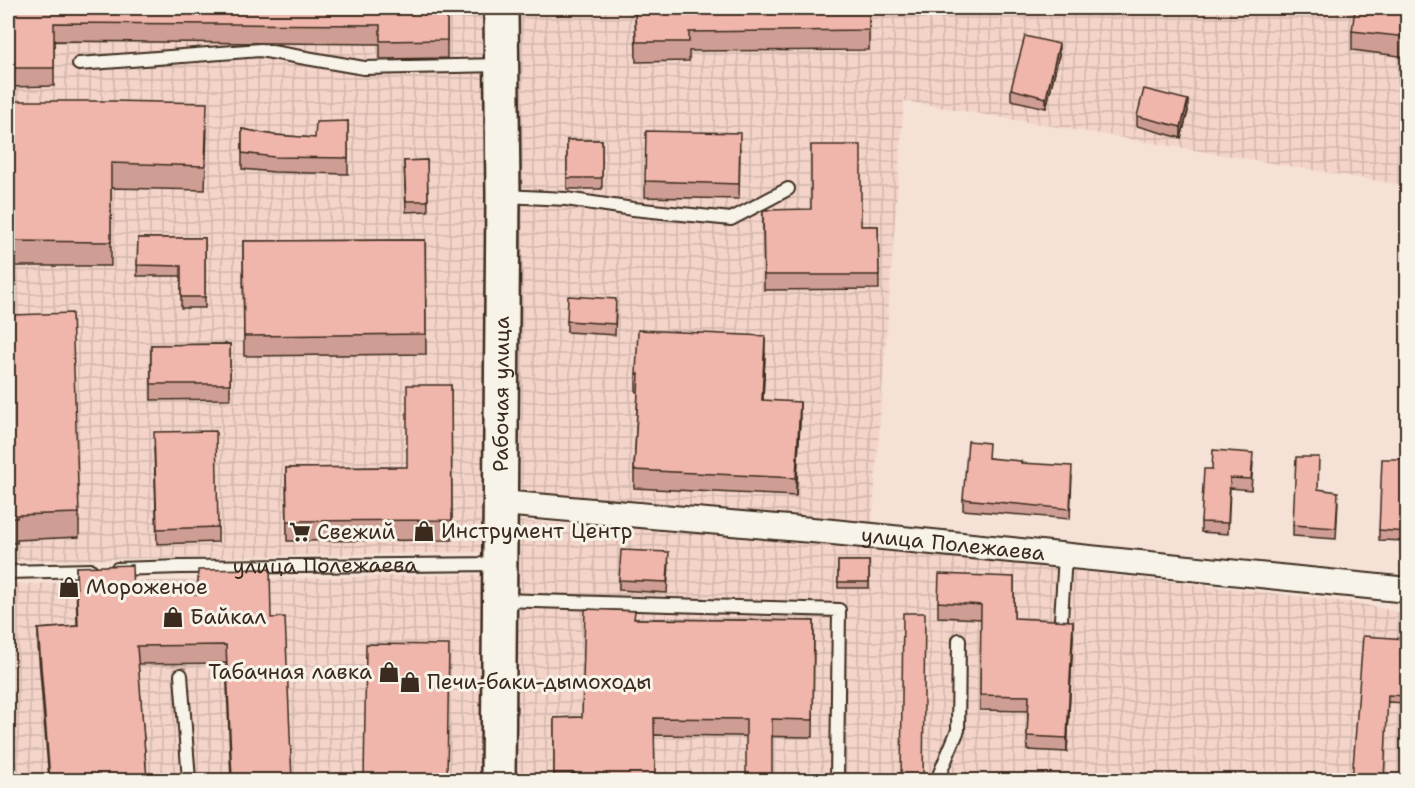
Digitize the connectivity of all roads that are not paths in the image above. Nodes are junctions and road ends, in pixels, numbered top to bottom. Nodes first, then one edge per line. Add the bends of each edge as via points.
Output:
1 (501, 8) edge
2 (79, 64) dead end
3 (501, 65) junction
4 (788, 189) dead end
5 (503, 196) junction
6 (501, 503) junction
7 (1065, 556) junction
8 (500, 564) junction
9 (8, 572) edge
10 (1407, 590) edge
11 (500, 600) junction
12 (1061, 619) edge
13 (959, 639) dead end
14 (181, 675) dead end
15 (189, 780) edge
16 (498, 780) edge
17 (837, 780) edge
18 (937, 780) edge

1 - 3 street, Рабочая улица
2 - 3 lane via 260,50 364,68
3 - 5 street, Рабочая улица
4 - 5 lane via 731,219 566,199
5 - 6 street, Рабочая улица
6 - 7 street, улица Полежаева
6 - 8 street, Рабочая улица
7 - 10 street, улица Полежаева
7 - 12 lane
8 - 9 lane, улица Полежаева
8 - 11 street, Рабочая улица
11 - 16 street, Рабочая улица
11 - 17 lane via 839,610
13 - 18 lane via 958,730
14 - 15 lane

